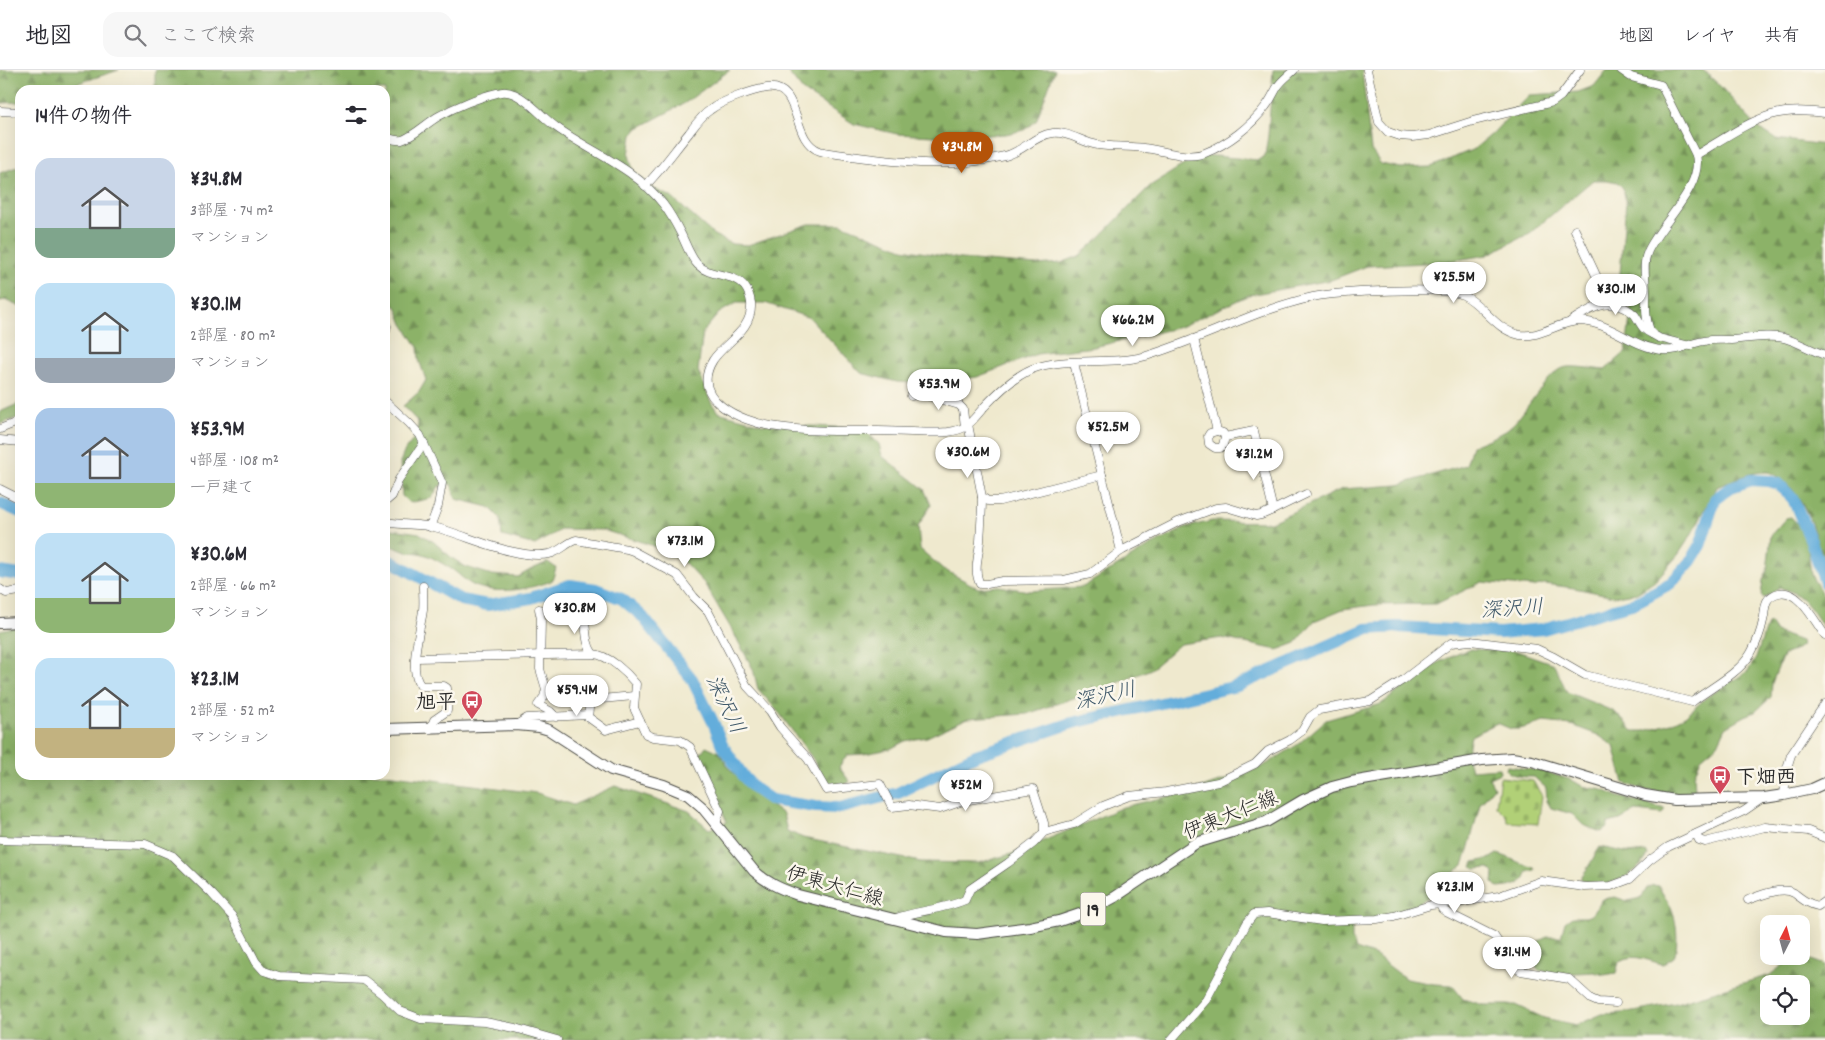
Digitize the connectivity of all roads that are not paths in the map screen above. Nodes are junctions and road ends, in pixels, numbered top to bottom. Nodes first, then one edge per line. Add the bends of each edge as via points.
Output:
1 (1294, 70) edge
2 (1367, 70) edge
3 (1580, 70) edge
4 (1621, 70) edge
5 (0, 111) edge
6 (15, 112) edge
7 (1825, 113) edge
8 (390, 138) edge
9 (1696, 155) junction
10 (645, 186) junction
11 (1575, 230) dead end
12 (1609, 303) junction
13 (1570, 322) junction
14 (1652, 334) junction
15 (1194, 339) junction
16 (1690, 346) junction
17 (1825, 355) edge
18 (1074, 363) junction
19 (911, 396) dead end
20 (390, 406) edge
21 (15, 423) edge
22 (967, 425) junction
23 (0, 429) edge
24 (1217, 430) junction
25 (1225, 438) junction
26 (0, 440) edge
27 (15, 442) edge
28 (424, 443) junction
29 (1102, 475) junction
30 (0, 489) edge
31 (1306, 494) dead end
32 (15, 496) edge
33 (982, 497) junction
34 (390, 498) edge
35 (1273, 510) junction
36 (390, 523) edge
37 (430, 527) junction
38 (1120, 551) junction
39 (423, 586) dead end
40 (3, 591) edge
41 (0, 600) edge
42 (579, 602) dead end
43 (539, 609) dead end
44 (15, 622) edge
45 (0, 623) edge
46 (1825, 634) edge
47 (593, 654) junction
48 (540, 656) junction
49 (416, 658) junction
50 (634, 696) junction
51 (1825, 704) edge
52 (588, 716) junction
53 (556, 717) junction
54 (640, 721) junction
55 (516, 725) junction
56 (390, 729) edge
57 (430, 729) junction
58 (1825, 783) edge
59 (1784, 796) junction
60 (1764, 798) junction
61 (716, 824) junction
62 (1044, 832) junction
63 (1696, 834) junction
64 (1825, 838) edge
65 (0, 840) edge
66 (1748, 900) dead end
67 (1825, 902) edge
68 (1440, 904) junction
69 (894, 919) junction
70 (1616, 1003) dead end
71 (557, 1040) edge
72 (1171, 1040) edge

1 - 10 street via 1278,85 1260,114 1231,139 1202,154 1097,145 1053,133 1041,136 1008,155 973,162 874,159 819,151 803,136 795,108 781,90 752,91 710,110
2 - 3 street via 1379,122 1388,132 1412,137 1553,102
4 - 9 street via 1631,77 1660,85
5 - 6 street
7 - 9 street via 1772,115
8 - 10 street via 409,137 444,113 506,92 518,96 561,131 623,167
9 - 14 street via 1698,166 1694,181 1646,256 1646,314
10 - 22 street via 674,221 696,264 709,272 736,279 749,294 751,308 746,324 716,356 708,373 708,386 719,406 767,425 810,430 950,432
11 - 12 street
12 - 13 street via 1592,308
12 - 14 street via 1634,313 1644,331
13 - 15 street via 1526,336 1505,330 1466,296 1459,294 1364,292 1328,294 1302,300
13 - 16 street via 1601,325 1655,350 1674,351
14 - 16 street
15 - 18 street via 1146,356
15 - 24 street
16 - 17 street via 1704,341 1776,337
18 - 22 street via 1041,366 1018,376
18 - 29 street
19 - 22 street via 922,394 959,406 963,409
20 - 28 street
21 - 23 street
22 - 33 street
24 - 25 street
24 - 25 street via 1208,436 1211,446 1220,448
25 - 35 street via 1254,431
26 - 27 street
28 - 34 street
28 - 37 street via 442,483
29 - 33 street via 1000,501 988,501
29 - 38 street
30 - 32 street
31 - 35 street
33 - 38 street via 977,557 980,584 1002,580 1064,580 1090,574
35 - 38 street via 1256,516 1226,507 1216,508
36 - 37 street
37 - 62 street via 528,554 548,554 571,541 585,540 627,549 677,576 708,611 747,686 808,758 826,790 882,785 892,807 909,805 940,809 963,801 1033,788
39 - 49 street via 424,607
40 - 41 street
42 - 47 street
43 - 48 street
44 - 45 main road
46 - 62 street via 1792,593 1774,594 1767,601 1751,654 1734,673 1692,702 1584,675 1537,649 1470,641 1451,643 1370,701 1319,710 1290,740 1268,750 1256,764 1218,782 1129,796 1103,806 1074,824
47 - 48 street
47 - 50 street via 603,656 632,679 637,687
48 - 49 street
48 - 53 street via 546,689 538,705
49 - 57 street via 419,684 447,688 447,711 434,720
50 - 52 street via 590,700
50 - 54 street via 634,708
51 - 59 street via 1792,756
52 - 53 street
52 - 54 street via 606,730
53 - 55 street via 527,718
54 - 61 street via 648,736 676,739 690,747 720,811
55 - 57 main road, 伊東大仁線 / 19
55 - 61 main road, 伊東大仁線 / 19 via 549,730 611,770 688,795
56 - 57 main road, 伊東大仁線 / 19
58 - 59 main road, 伊東大仁線 / 19
59 - 60 main road, 伊東大仁線 / 19
60 - 63 street
60 - 69 main road, 伊東大仁線 / 19 via 1675,800 1645,795 1532,761 1512,758 1482,760 1332,787 1266,822 1196,843 1108,901 1059,921 961,934
61 - 69 main road, 伊東大仁線 / 19 via 754,871 770,884 798,895
62 - 69 street via 1034,843 970,889 965,900
63 - 64 street via 1705,842 1766,827 1808,831
63 - 68 street via 1660,852 1622,883 1595,888 1541,881 1499,896
65 - 71 street via 145,844 173,856 212,894 232,916 264,971 279,976 364,980 400,1011 421,1019 484,1022
66 - 67 street via 1767,892 1792,892 1810,904 1818,906
68 - 70 street via 1446,912 1494,936 1521,971 1569,979 1591,999
68 - 72 street via 1377,919 1322,920 1254,914 1206,1000

